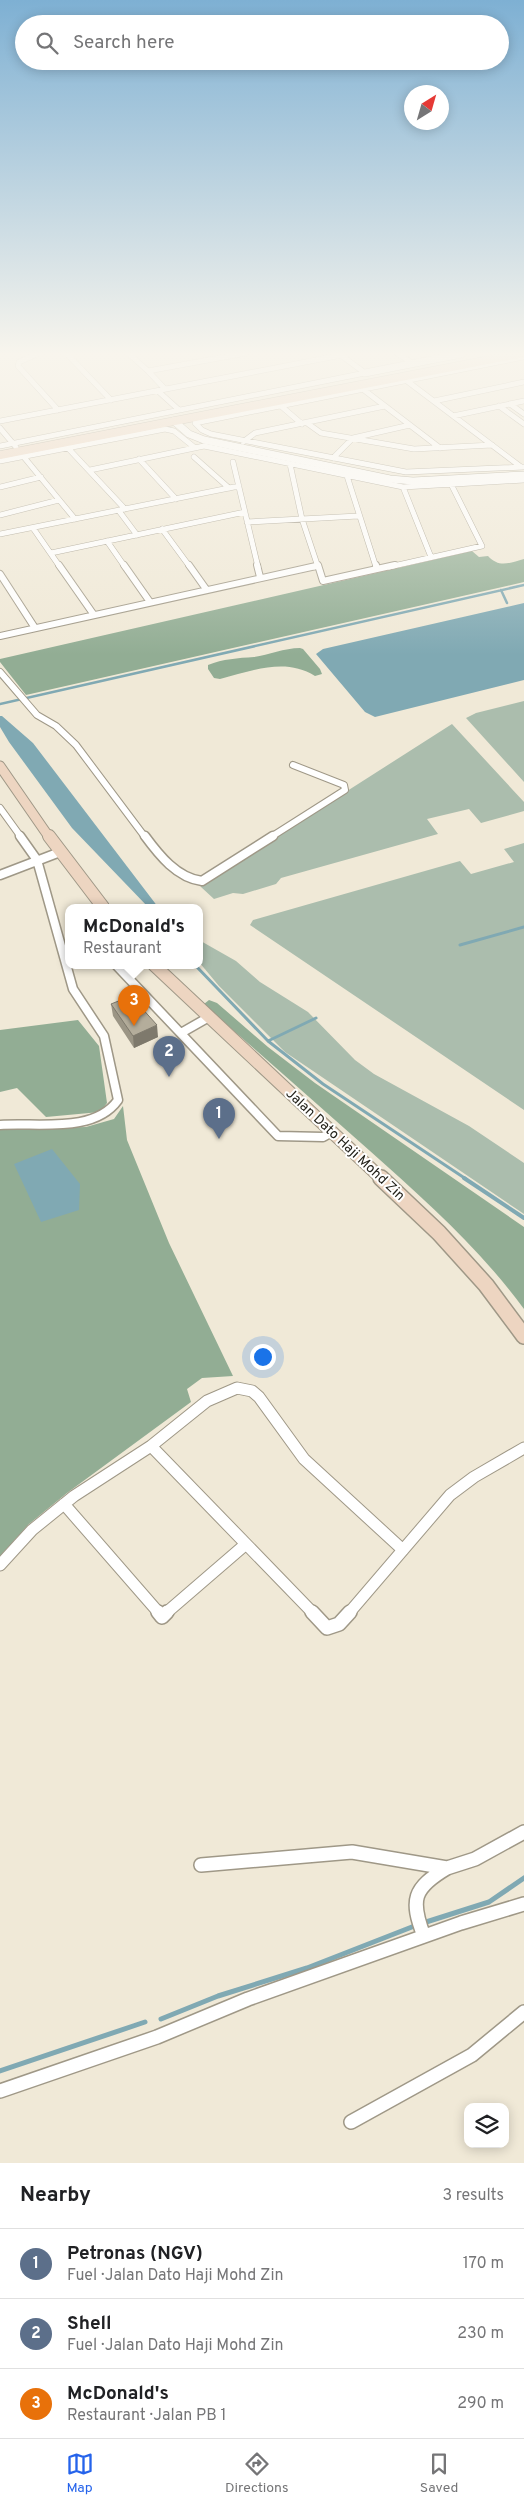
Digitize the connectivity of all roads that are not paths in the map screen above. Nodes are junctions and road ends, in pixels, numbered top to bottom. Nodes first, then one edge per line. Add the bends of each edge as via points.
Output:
1 (21, 454) junction
2 (74, 454) edge
3 (162, 454) edge
4 (261, 454) edge
5 (275, 454) edge
6 (301, 454) edge
7 (337, 454) edge
8 (503, 454) edge
9 (0, 455) edge
10 (194, 456) dead end
11 (333, 458) junction
12 (139, 459) junction
13 (0, 461) edge
14 (233, 462) dead end
15 (290, 464) junction
16 (90, 470) junction
17 (523, 470) edge
18 (347, 476) junction
19 (41, 477) junction
20 (448, 478) junction
21 (524, 480) edge
22 (239, 486) junction
23 (0, 487) edge
24 (403, 487) junction
25 (228, 488) junction
26 (176, 499) junction
27 (59, 500) junction
28 (122, 510) junction
29 (245, 512) junction
30 (0, 515) edge
31 (358, 516) junction
32 (75, 519) junction
33 (302, 519) junction
34 (247, 522) junction
35 (34, 528) junction
36 (162, 529) junction
37 (0, 534) edge
38 (137, 535) junction
39 (107, 541) junction
40 (51, 553) junction
41 (431, 557) junction
42 (316, 566) junction
43 (377, 569) junction
44 (0, 574) edge
45 (260, 577) junction
46 (206, 589) junction
47 (150, 602) junction
48 (94, 615) junction
49 (34, 628) junction
50 (0, 636) edge
51 (0, 672) edge
52 (0, 757) edge
53 (293, 765) dead end
54 (0, 766) edge
55 (329, 778) junction
56 (12, 781) junction
57 (332, 798) junction
58 (0, 808) edge
59 (60, 852) junction
60 (37, 860) junction
61 (0, 875) edge
62 (101, 904) edge
63 (65, 965) edge
64 (66, 969) edge
65 (120, 969) edge
66 (158, 969) edge
67 (209, 1017) junction
68 (181, 1033) junction
69 (0, 1125) edge
70 (332, 1132) junction
71 (524, 1336) edge
72 (151, 1446) junction
73 (524, 1448) edge
74 (64, 1504) junction
75 (246, 1544) junction
76 (403, 1550) junction
77 (0, 1565) edge
78 (524, 1832) edge
79 (201, 1866) dead end
80 (446, 1868) junction
81 (524, 1904) edge
82 (423, 1934) junction
83 (524, 2012) edge
84 (0, 2091) edge
85 (352, 2122) dead end

1 - 9 main road
1 - 13 street
1 - 19 street
2 - 16 street
3 - 12 street
4 - 15 street
5 - 20 street via 390,479
6 - 11 street
7 - 11 street
8 - 17 street
10 - 25 street
11 - 20 street
12 - 16 street
12 - 26 street
14 - 22 street
15 - 18 street
15 - 33 street
16 - 28 street
17 - 20 street
18 - 24 street
18 - 31 street
19 - 23 street
19 - 27 street
20 - 21 street
20 - 24 street
20 - 41 street via 482,546
22 - 25 street
22 - 29 street
24 - 41 street
25 - 26 street
26 - 28 street
27 - 30 street
27 - 32 street
28 - 32 street
28 - 38 street
29 - 34 street
29 - 36 street
31 - 33 street
31 - 43 street
32 - 35 street
33 - 34 street
33 - 42 street
34 - 45 street
35 - 37 street
35 - 40 street
36 - 38 street
36 - 46 street
38 - 39 street
39 - 40 street
39 - 47 street
40 - 48 street
41 - 43 street
42 - 43 street via 323,580
42 - 45 street
44 - 49 street
45 - 46 street
46 - 47 street
47 - 48 street
48 - 49 street
49 - 50 street
51 - 57 street via 37,715 56,726 76,745 163,860 192,880 202,881
52 - 56 main road
53 - 55 street
54 - 56 main road
55 - 57 street
55 - 57 street via 346,787
56 - 59 main road
58 - 60 street
59 - 60 street
59 - 62 main road
60 - 61 street
60 - 63 street
64 - 69 street via 75,996 99,1026 106,1042 118,1100 116,1107 103,1117 86,1122
65 - 68 street
66 - 67 main road, Jalan Dato Haji Mohd Zin
67 - 68 street
67 - 70 main road, Jalan Dato Haji Mohd Zin
68 - 70 street via 278,1136 323,1137
70 - 71 main road, Jalan Dato Haji Mohd Zin via 453,1247
72 - 74 street
72 - 75 street
72 - 76 street via 207,1401 237,1388 252,1391 304,1459
73 - 76 street via 450,1495
74 - 75 street via 162,1617
74 - 77 street via 32,1530
75 - 76 street via 327,1628 339,1624
78 - 80 street via 475,1859
79 - 80 street via 352,1852
80 - 82 street via 420,1888 413,1903
81 - 82 street
82 - 84 street via 248,1999 157,2037
83 - 85 street via 472,2055

